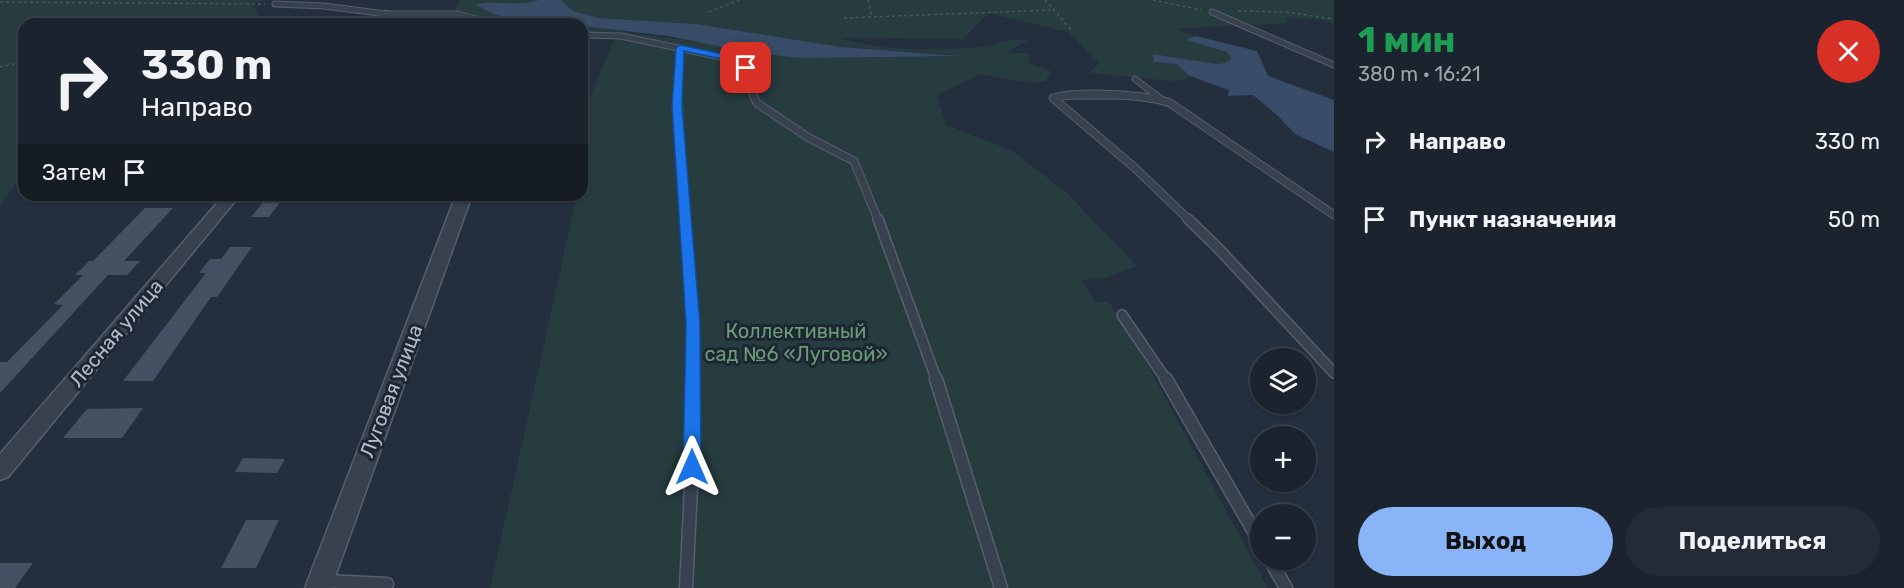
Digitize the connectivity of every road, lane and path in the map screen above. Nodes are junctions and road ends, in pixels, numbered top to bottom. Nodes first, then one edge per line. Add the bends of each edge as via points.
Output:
1 (740, 0) edge
2 (868, 0) edge
3 (1045, 0) edge
4 (1153, 0) edge
5 (0, 2) edge
6 (275, 4) joint
7 (1054, 10) junction
8 (709, 12) dead end
9 (1212, 12) junction
10 (386, 14) junction
11 (872, 17) junction
12 (382, 18) edge
13 (472, 18) edge
14 (844, 18) dead end
15 (1334, 19) edge
16 (1073, 32) dead end
17 (588, 35) edge
18 (680, 48) junction
19 (18, 63) edge
20 (1334, 64) edge
21 (0, 67) edge
22 (1136, 79) dead end
23 (1160, 99) junction
24 (227, 201) edge
25 (462, 201) edge
26 (1334, 215) edge
27 (1122, 315) dead end
28 (1334, 373) edge
29 (0, 470) edge
30 (1250, 525) edge
31 (1276, 570) edge
32 (387, 584) dead end
33 (320, 585) edge
34 (686, 588) edge
35 (1001, 588) edge
36 (1286, 588) edge

1 - 8 path
2 - 11 path
3 - 7 path
4 - 9 path
5 - 6 path
6 - 10 lane
7 - 11 path
7 - 16 path
9 - 15 path via 1258,9
9 - 20 lane
10 - 12 street
10 - 13 lane via 458,14
11 - 14 path
17 - 18 lane via 621,36
18 - 34 lane via 677,106 693,324
18 - 35 lane via 740,62 746,68 757,103 809,138 854,161 913,308
19 - 21 path
22 - 23 lane
23 - 26 lane via 1175,105
23 - 28 lane via 1062,94 1053,98 1135,168 1209,240
24 - 29 street, Лесная улица
25 - 33 street, Луговая улица
27 - 30 lane via 1154,359
31 - 36 lane
32 - 33 lane

